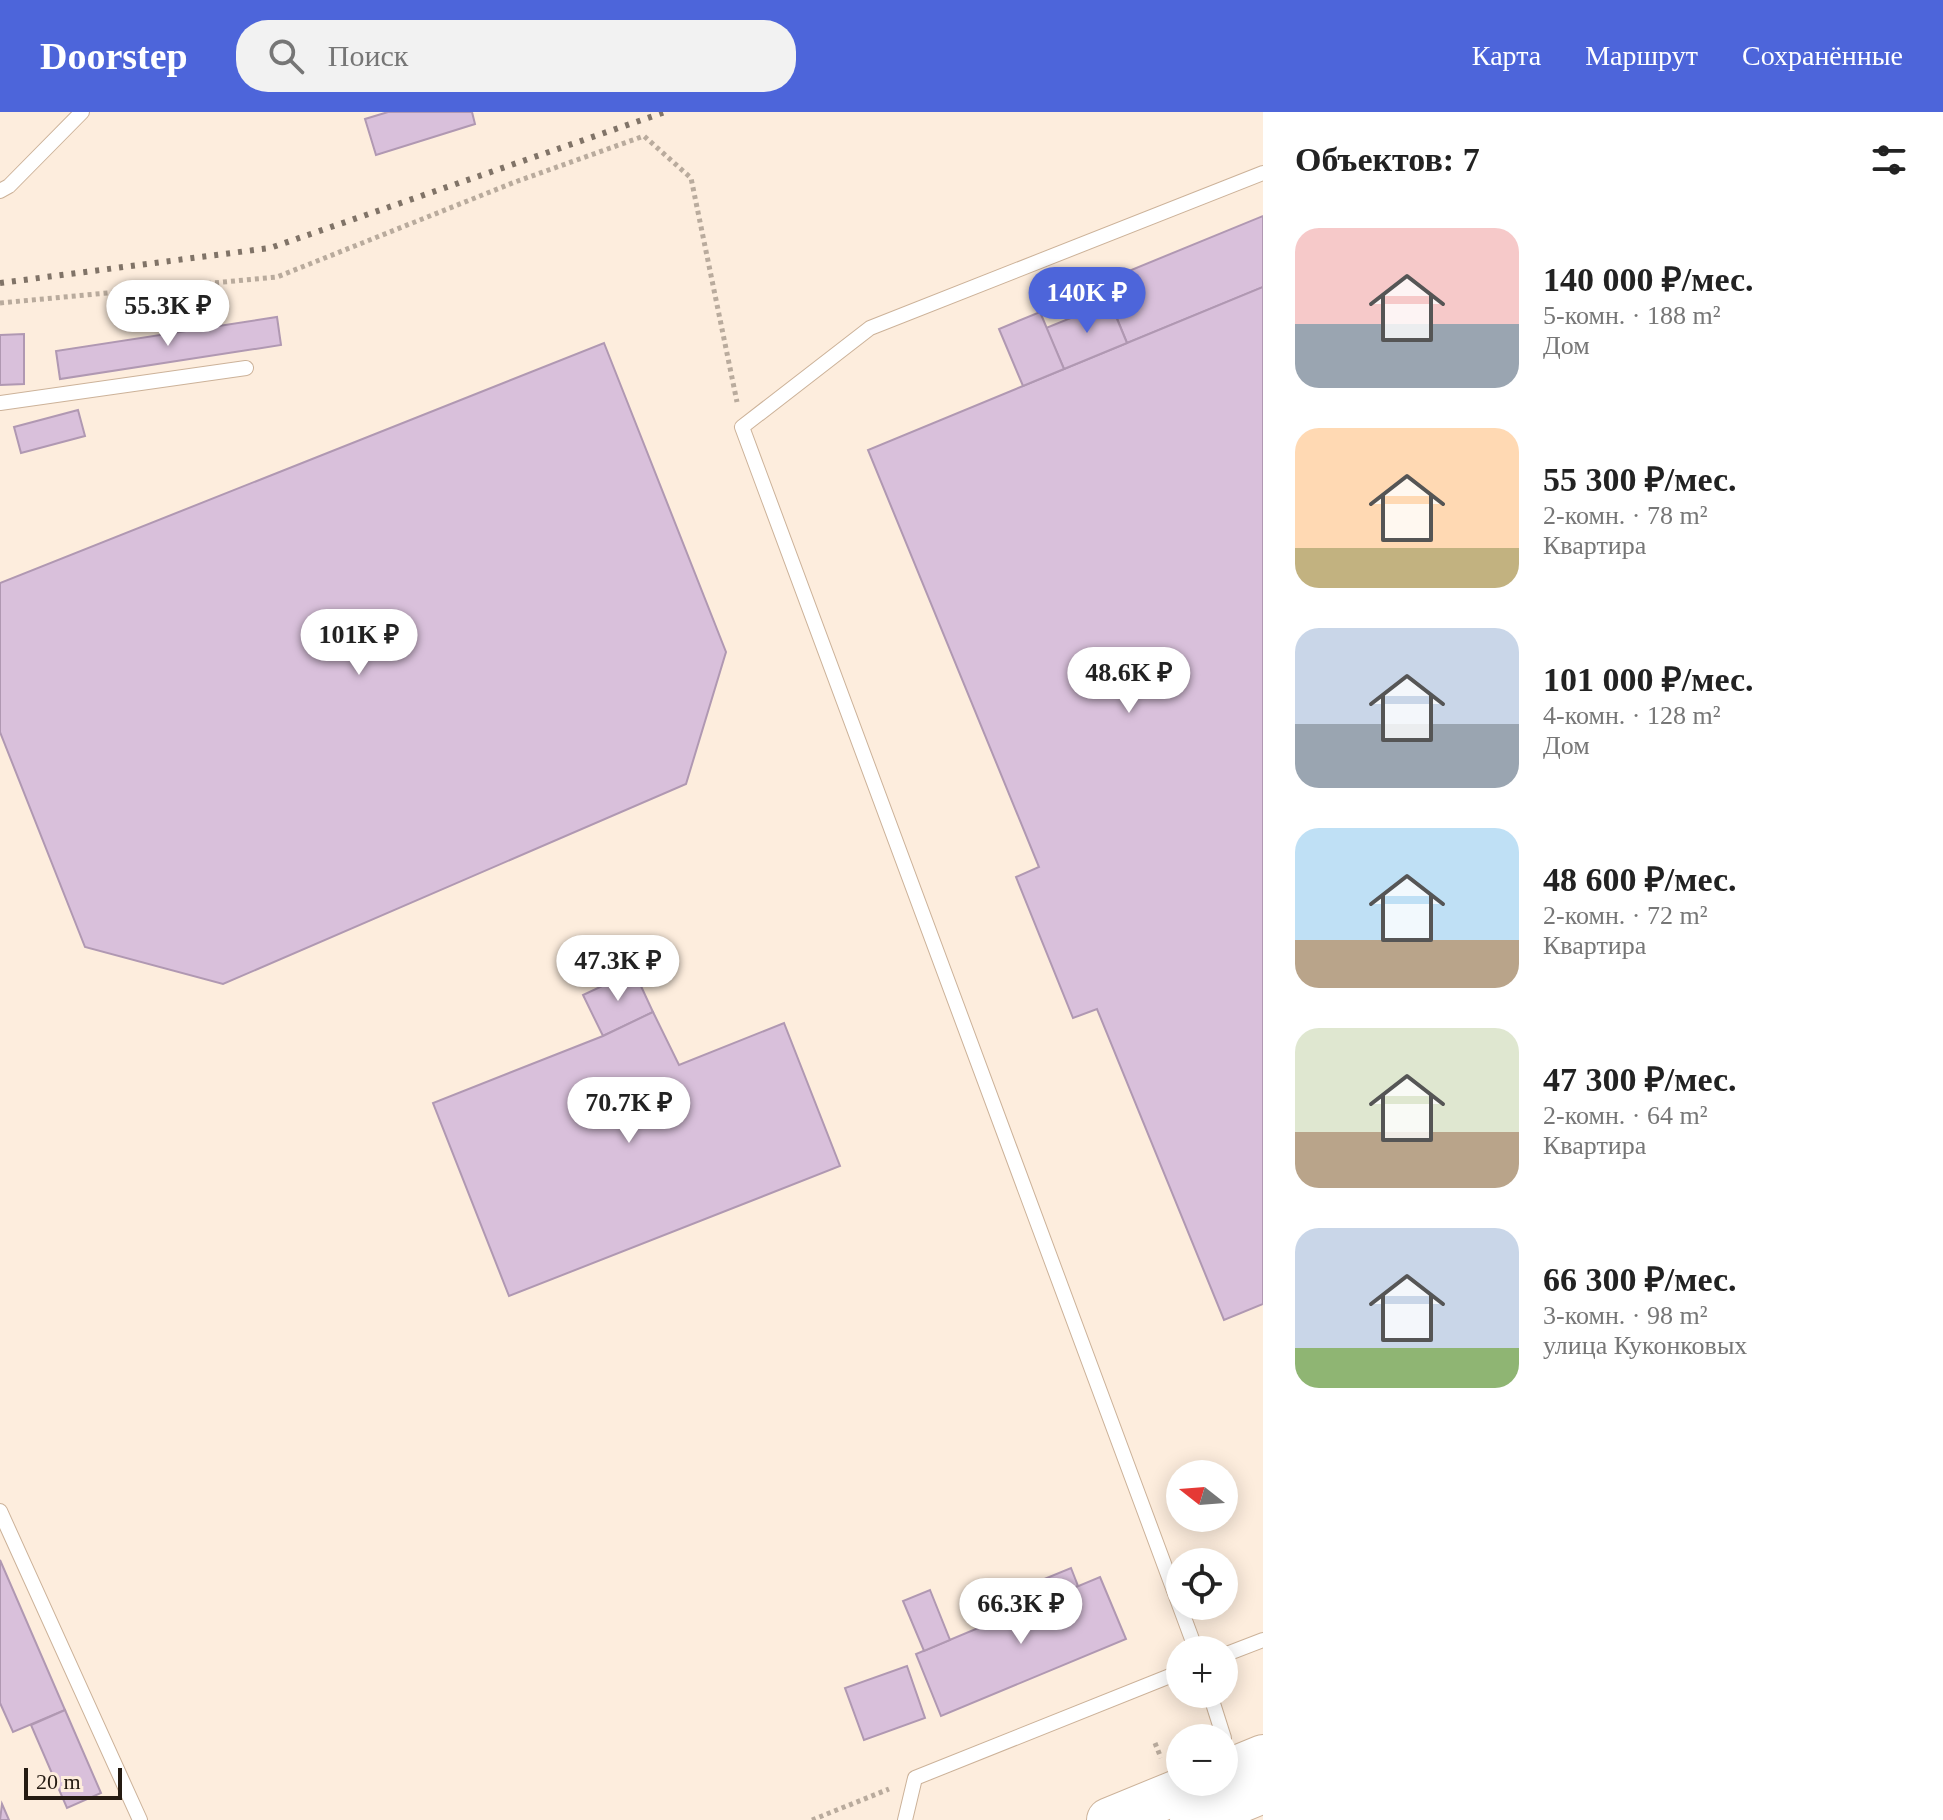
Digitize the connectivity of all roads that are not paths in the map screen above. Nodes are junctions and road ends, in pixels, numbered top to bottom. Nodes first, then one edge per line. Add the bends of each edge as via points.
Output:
1 (82, 112) edge
2 (1263, 173) edge
3 (0, 191) edge
4 (246, 368) dead end
5 (0, 403) edge
6 (0, 1511) edge
7 (1191, 1636) edge
8 (1263, 1640) edge
9 (1238, 1650) edge
10 (1166, 1678) edge
11 (1166, 1792) edge
12 (1206, 1796) edge
13 (140, 1820) edge
14 (905, 1820) edge
15 (1109, 1820) edge
16 (1192, 1820) edge

1 - 3 lane
2 - 7 lane via 870,328 742,427
4 - 5 lane
6 - 13 lane
8 - 9 lane
10 - 14 lane via 915,1778
11 - 15 main road
12 - 16 main road

